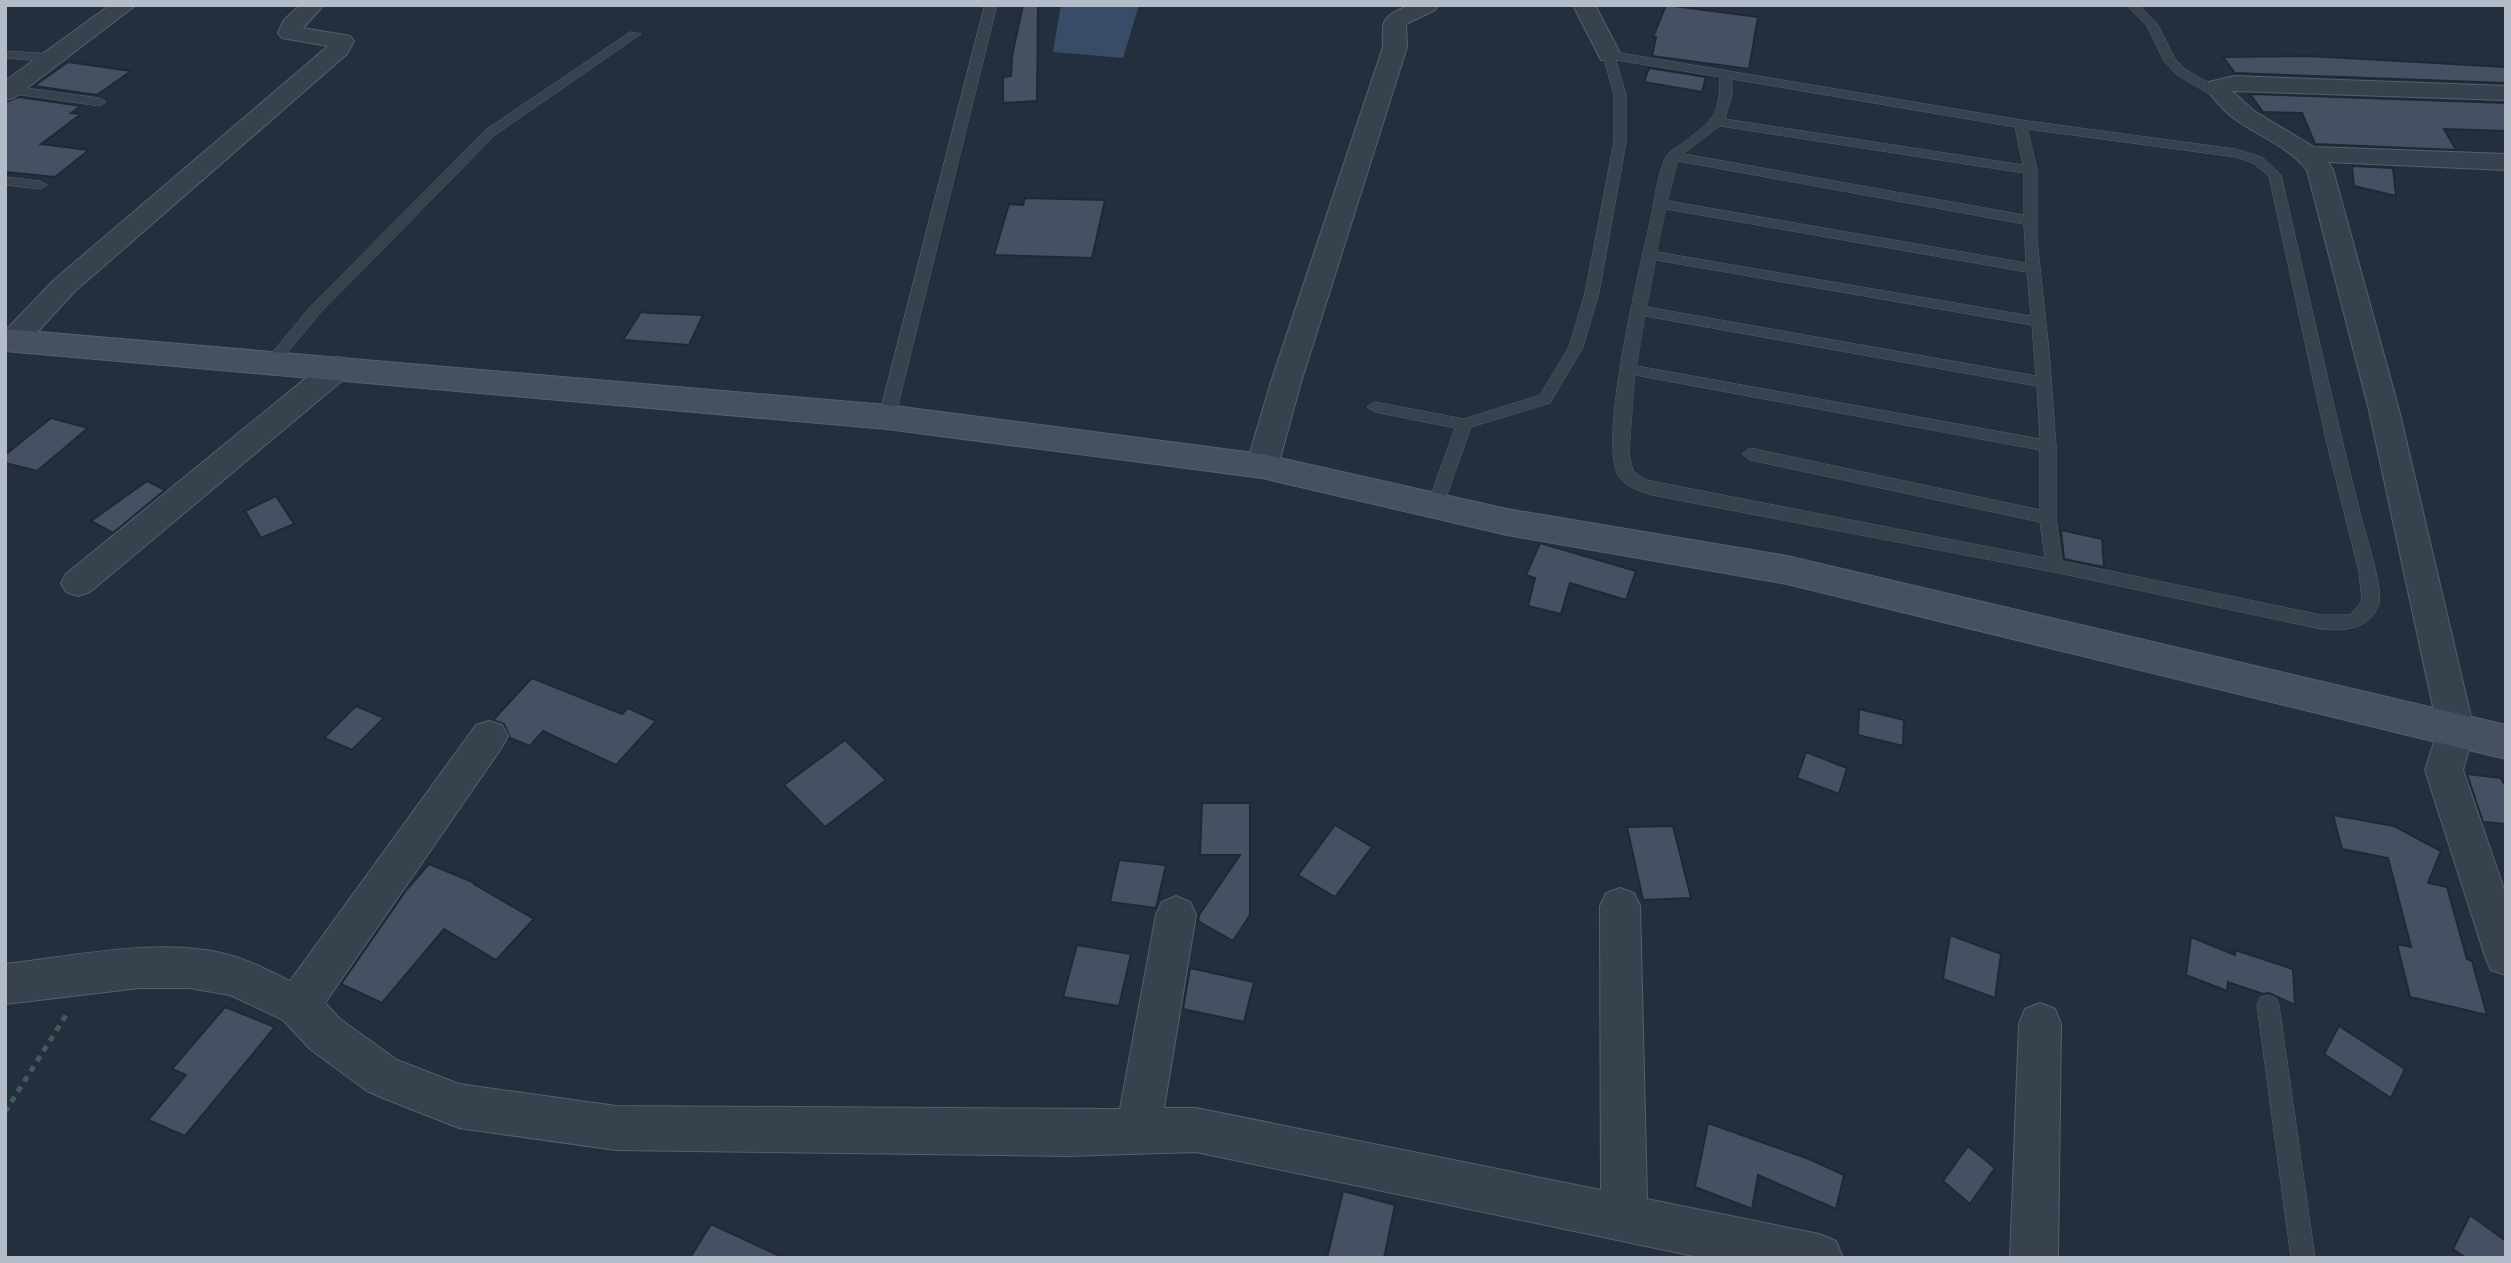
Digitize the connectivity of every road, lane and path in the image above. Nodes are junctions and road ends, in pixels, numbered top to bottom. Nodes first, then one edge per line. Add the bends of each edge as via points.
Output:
1 (125, 5) edge
2 (313, 5) edge
3 (991, 5) edge
4 (1427, 5) edge
5 (1584, 5) edge
6 (2132, 5) edge
7 (1388, 13) edge
8 (635, 34) dead end
9 (5, 54) edge
10 (1609, 55) junction
11 (54, 58) junction
12 (1726, 75) junction
13 (8, 92) edge
14 (2506, 93) edge
15 (2222, 96) junction
16 (100, 102) dead end
17 (1718, 122) junction
18 (2021, 124) junction
19 (2307, 154) junction
20 (1673, 156) junction
21 (2506, 162) edge
22 (2031, 170) junction
23 (5, 181) edge
24 (40, 185) dead end
25 (1661, 204) junction
26 (2032, 221) junction
27 (1650, 255) junction
28 (2033, 269) junction
29 (1639, 310) junction
30 (2039, 322) junction
31 (9, 341) edge
32 (272, 362) junction
33 (340, 367) junction
34 (1628, 369) junction
35 (2044, 382) junction
36 (1375, 407) dead end
37 (887, 417) junction
38 (1464, 424) junction
39 (2048, 446) junction
40 (1750, 454) dead end
41 (1262, 467) junction
42 (1435, 506) junction
43 (2048, 518) junction
44 (2054, 566) junction
45 (78, 583) dead end
46 (2456, 730) junction
47 (489, 736) dead end
48 (2506, 742) edge
49 (1620, 906) dead end
50 (1176, 915) dead end
51 (2506, 956) edge
52 (92, 974) junction
53 (5, 984) edge
54 (2268, 1005) dead end
55 (298, 1006) junction
56 (2040, 1024) dead end
57 (5, 1112) edge
58 (1138, 1131) junction
59 (1624, 1219) junction
60 (1819, 1258) edge
61 (2034, 1258) edge
62 (2303, 1258) edge

1 - 11 street
2 - 31 street via 292,25 290,33 337,39 342,41 339,49 65,286
3 - 37 lane
4 - 7 street
5 - 10 street
6 - 15 lane via 2152,25 2180,72
7 - 41 street via 1395,47
8 - 32 lane via 491,132 316,309
9 - 11 lane
10 - 12 lane
10 - 38 lane via 1620,94 1620,142 1592,293 1576,347 1545,399
11 - 13 street
12 - 17 lane
12 - 18 lane
13 - 16 lane
14 - 15 street via 2234,83 2218,87
15 - 19 street
17 - 20 lane
17 - 22 lane
18 - 22 lane
18 - 44 lane via 2252,156 2275,175 2371,602 2362,618 2347,625 2320,622
19 - 21 street
19 - 46 street via 2320,170 2384,410
20 - 25 lane
20 - 26 lane
22 - 26 lane
23 - 24 lane
25 - 27 lane
25 - 28 lane
26 - 28 lane
27 - 29 lane
27 - 30 lane
28 - 30 lane
29 - 34 lane
29 - 35 lane
30 - 35 lane
31 - 32 street
32 - 33 street
33 - 37 street
33 - 45 street
34 - 39 lane
34 - 44 lane via 1620,454 1624,472 1633,482
35 - 39 lane
36 - 38 lane
37 - 41 street
38 - 42 lane
39 - 43 lane
40 - 43 lane
41 - 42 street
42 - 46 street via 1787,570
43 - 44 lane
46 - 48 street
46 - 51 street via 2444,769
47 - 55 street
49 - 59 street
50 - 58 street
52 - 53 street
52 - 55 street via 189,968 234,976
52 - 57 path
54 - 62 lane
55 - 58 street via 325,1034 383,1076 459,1106 616,1128
56 - 61 street
58 - 59 street via 1196,1130
59 - 60 street

